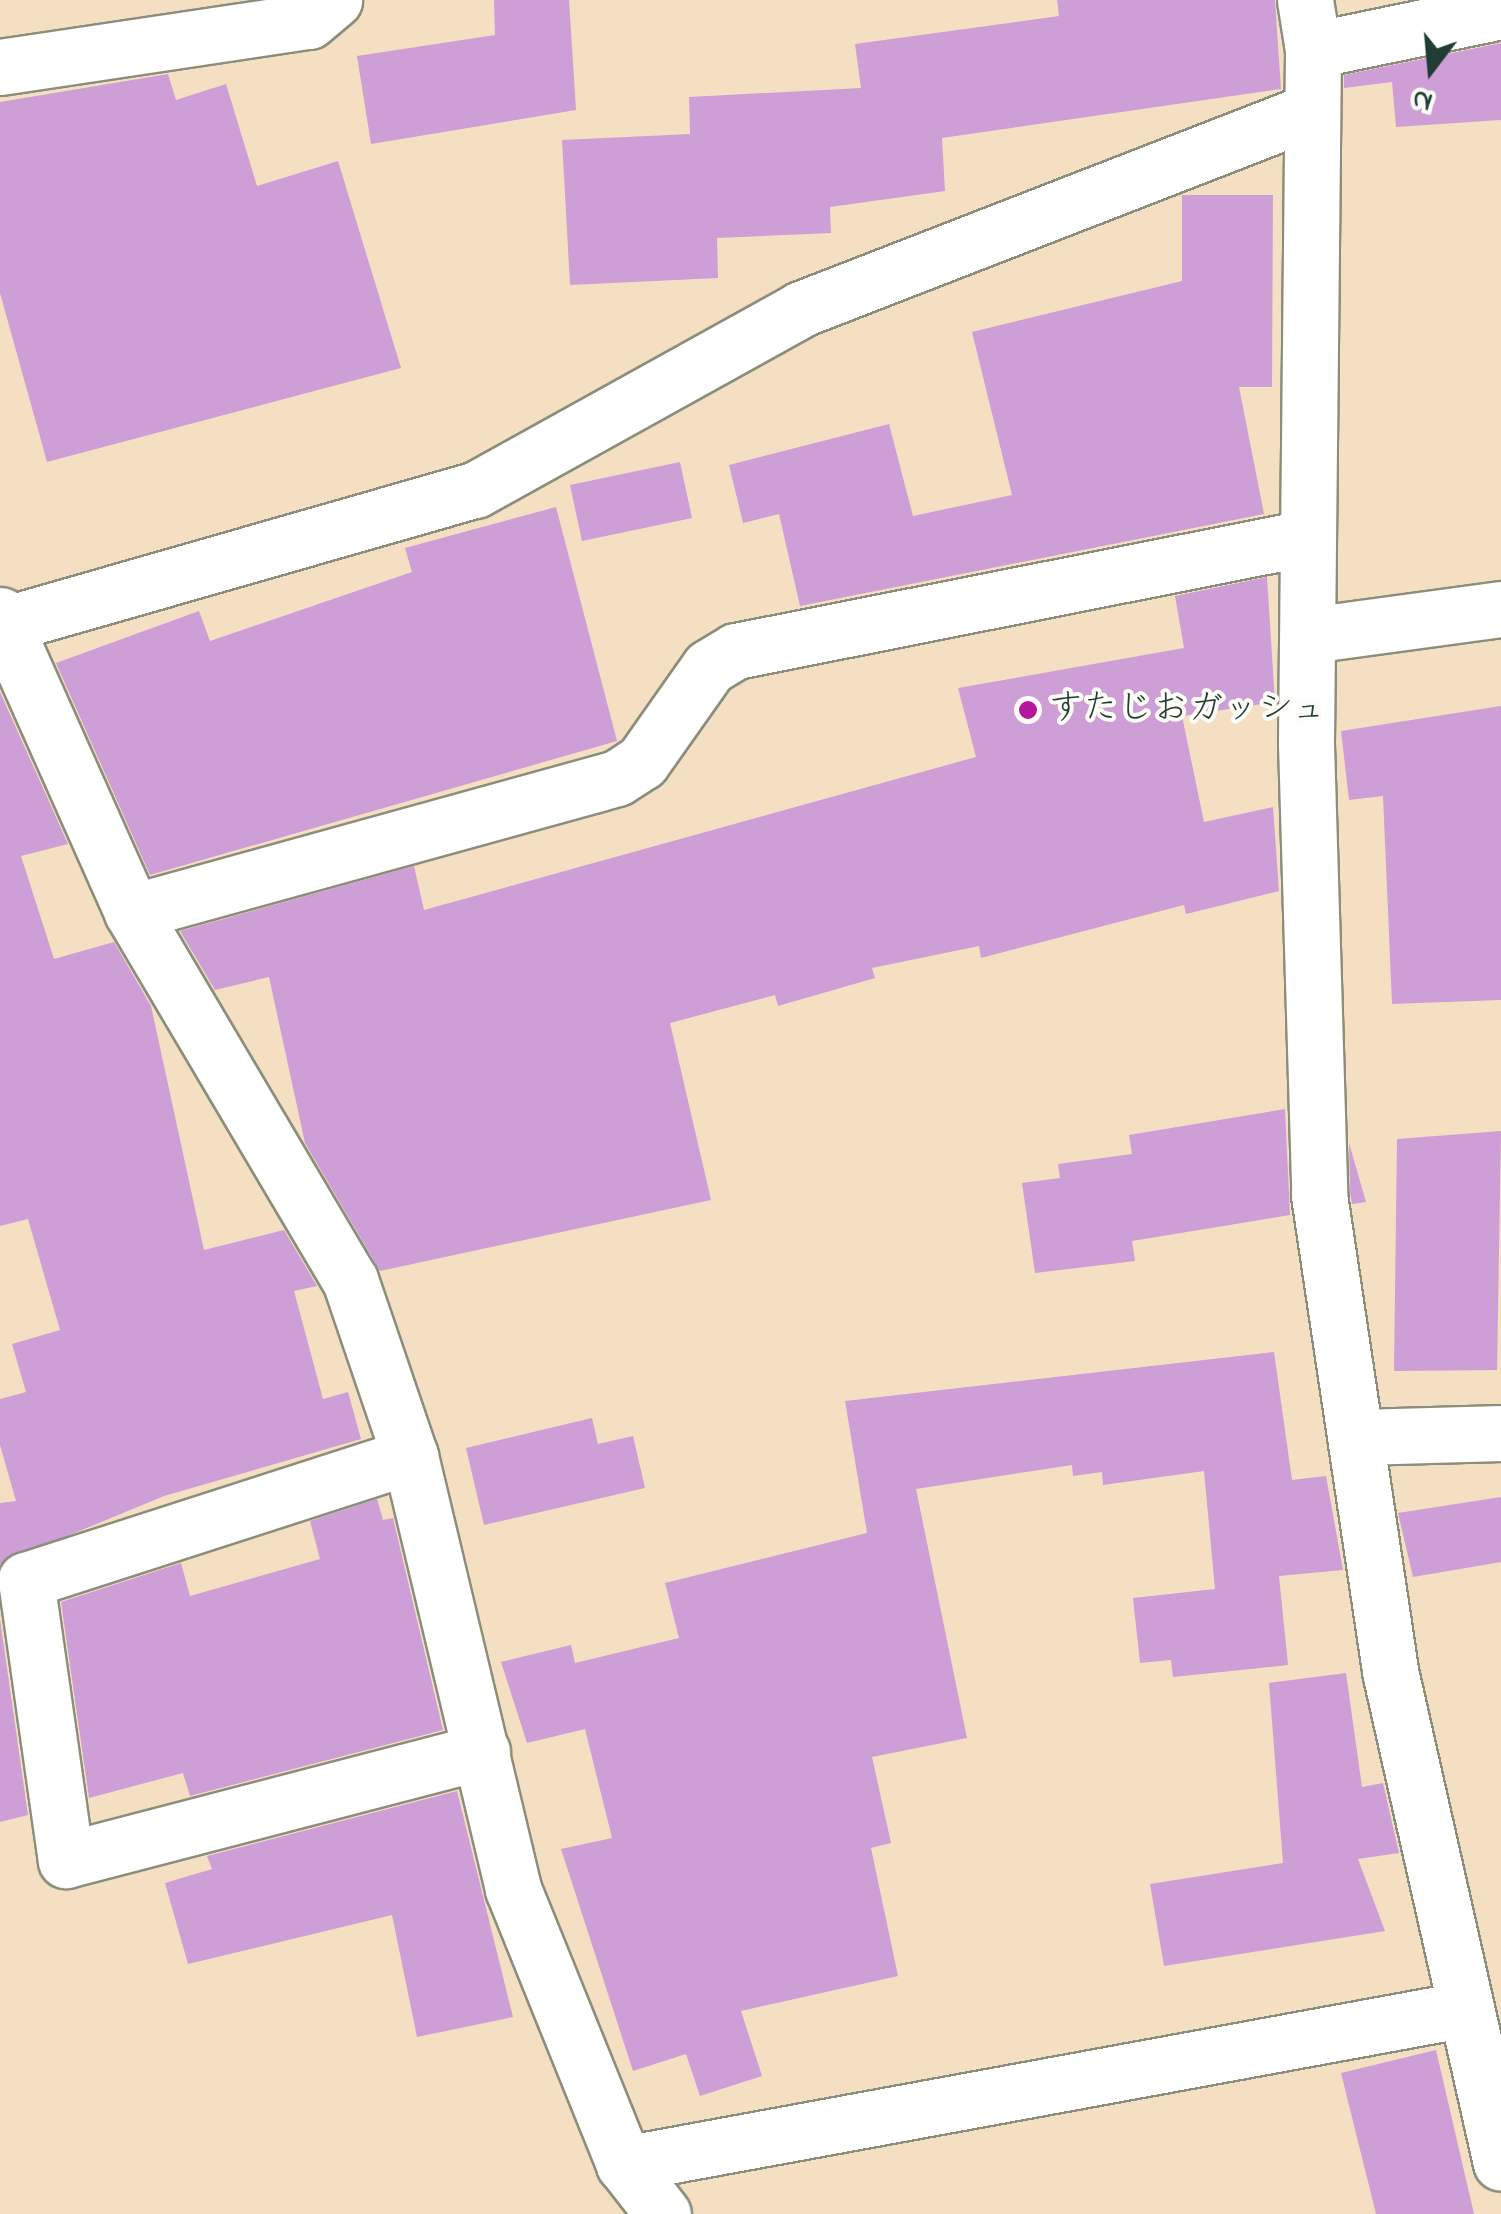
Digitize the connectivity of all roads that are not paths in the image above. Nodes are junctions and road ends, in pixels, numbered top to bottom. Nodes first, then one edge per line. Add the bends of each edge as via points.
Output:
1 (334, 0) edge
2 (1501, 12) edge
3 (1309, 25) edge
4 (0, 67) edge
5 (1311, 112) junction
6 (1305, 538) junction
7 (1501, 608) edge
8 (5, 618) edge
9 (1308, 636) junction
10 (132, 912) junction
11 (1501, 1433) edge
12 (1360, 1436) junction
13 (410, 1456) junction
14 (482, 1752) junction
15 (1466, 2009) junction
16 (624, 2164) junction
17 (1501, 2164) edge
18 (663, 2214) edge

1 - 4 street via 309,20
2 - 3 street
3 - 5 street
5 - 6 street
5 - 8 street via 802,309 475,490
6 - 9 street
6 - 10 street via 736,652 709,667 642,762 617,778
7 - 9 street
8 - 10 street
9 - 12 street via 1319,1195
10 - 13 street via 350,1280
11 - 12 street
12 - 15 street via 1390,1671
13 - 14 street
13 - 14 street via 26,1580 66,1860
14 - 16 street via 513,1890
15 - 16 street
15 - 17 street
16 - 18 street

